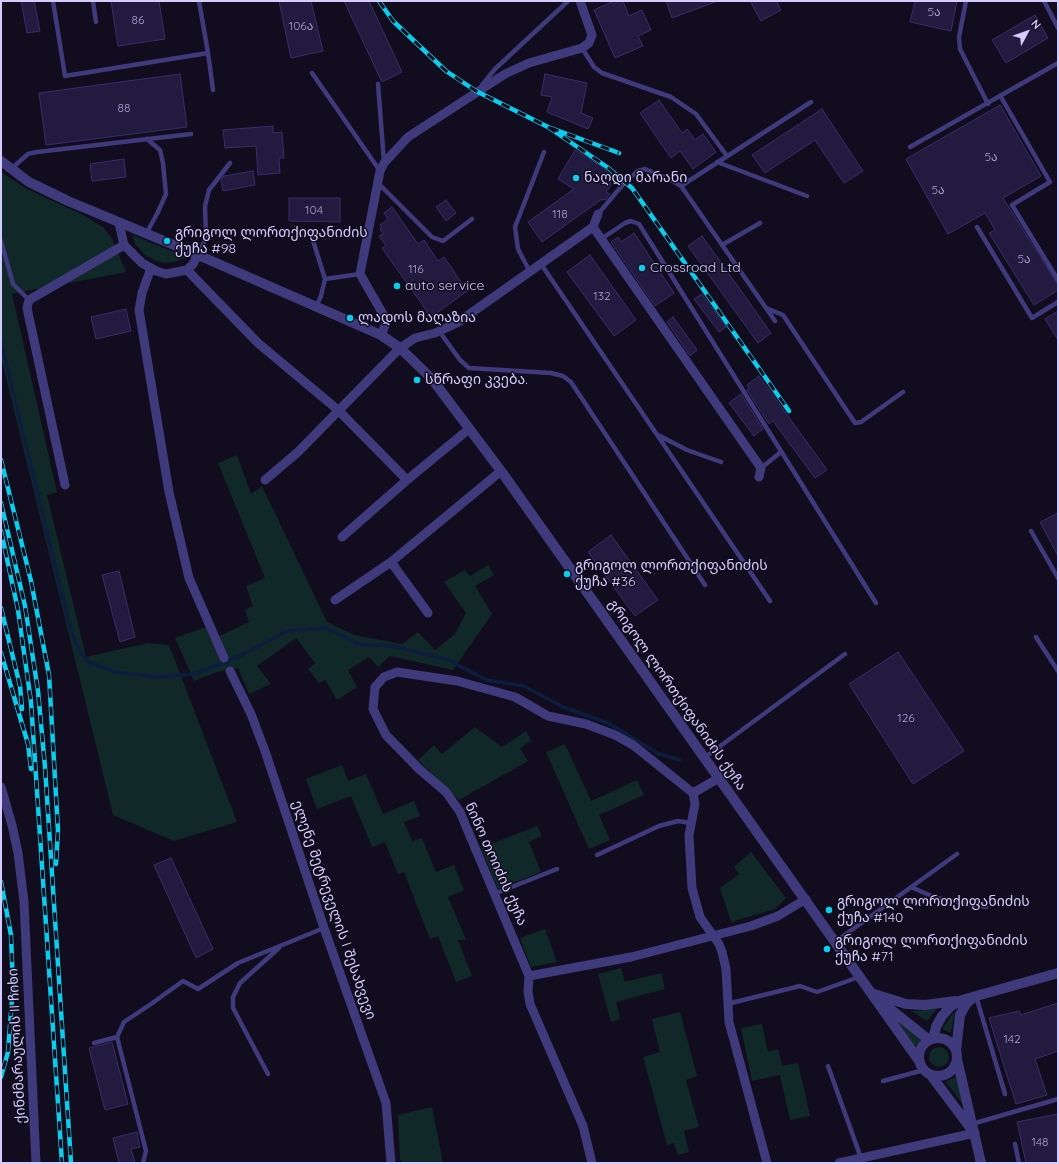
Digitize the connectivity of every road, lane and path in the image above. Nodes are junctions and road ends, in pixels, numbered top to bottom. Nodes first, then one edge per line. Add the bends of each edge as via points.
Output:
1 (53, 1) edge
2 (93, 1) edge
3 (199, 1) edge
4 (568, 1) edge
5 (580, 1) edge
6 (966, 1) edge
7 (1044, 1) edge
8 (96, 22) dead end
9 (1058, 28) edge
10 (582, 48) junction
11 (208, 53) junction
12 (1058, 63) edge
13 (312, 73) dead end
14 (378, 84) dead end
15 (479, 89) junction
16 (213, 90) dead end
17 (1001, 97) junction
18 (812, 102) dead end
19 (988, 104) junction
20 (191, 134) dead end
21 (147, 139) junction
22 (910, 147) dead end
23 (544, 152) dead end
24 (727, 156) junction
25 (1, 161) edge
26 (717, 162) junction
27 (230, 163) dead end
28 (382, 167) junction
29 (11, 169) junction
30 (378, 183) junction
31 (681, 186) junction
32 (807, 196) dead end
33 (598, 214) joint
34 (472, 219) dead end
35 (119, 223) junction
36 (760, 223) dead end
37 (977, 226) dead end
38 (593, 228) junction
39 (146, 234) junction
40 (311, 234) dead end
41 (601, 239) junction
42 (1, 241) edge
43 (124, 244) junction
44 (722, 245) junction
45 (198, 255) junction
46 (541, 264) junction
47 (150, 268) junction
48 (187, 270) junction
49 (530, 272) junction
50 (360, 274) junction
51 (325, 280) junction
52 (1058, 280) edge
53 (29, 300) junction
54 (1058, 302) edge
55 (316, 307) junction
56 (766, 308) junction
57 (775, 321) dead end
58 (439, 331) junction
59 (381, 335) junction
60 (400, 348) junction
61 (904, 392) dead end
62 (338, 410) junction
63 (469, 429) junction
64 (657, 434) junction
65 (782, 452) junction
66 (721, 462) dead end
67 (501, 471) junction
68 (760, 472) joint
69 (265, 480) dead end
70 (407, 480) junction
71 (65, 485) dead end
72 (1031, 531) dead end
73 (342, 537) dead end
74 (390, 562) junction
75 (1058, 578) edge
76 (705, 585) dead end
77 (335, 600) dead end
78 (770, 601) dead end
79 (876, 603) dead end
80 (428, 613) dead end
81 (1036, 637) dead end
82 (845, 654) dead end
83 (224, 658) dead end
84 (230, 671) dead end
85 (1058, 671) edge
86 (704, 758) junction
87 (719, 778) junction
88 (1, 787) edge
89 (693, 793) junction
90 (691, 823) junction
91 (957, 854) dead end
92 (597, 855) dead end
93 (556, 869) dead end
94 (911, 887) junction
95 (494, 894) junction
96 (806, 899) junction
97 (986, 907) dead end
98 (324, 928) junction
99 (714, 936) junction
100 (835, 942) junction
101 (282, 946) junction
102 (1058, 972) edge
103 (529, 976) junction
104 (859, 977) junction
105 (871, 993) junction
106 (976, 996) junction
107 (962, 1000) junction
108 (727, 1004) junction
109 (117, 1037) junction
110 (931, 1039) junction
111 (94, 1044) dead end
112 (956, 1055) junction
113 (828, 1066) dead end
114 (925, 1069) junction
115 (268, 1074) dead end
116 (883, 1081) dead end
117 (1005, 1094) dead end
118 (1058, 1099) edge
119 (974, 1128) junction
120 (1015, 1144) dead end
121 (862, 1159) junction
122 (36, 1163) edge
123 (143, 1163) edge
124 (391, 1163) edge
125 (592, 1163) edge
126 (767, 1163) edge
127 (839, 1163) edge
128 (981, 1163) edge
129 (1019, 1163) edge

1 - 11 lane via 65,76
2 - 8 lane
3 - 11 lane
4 - 15 lane via 495,69
5 - 10 street via 592,35
6 - 19 lane via 959,37 960,49
7 - 9 lane
10 - 15 street via 529,63
10 - 24 lane via 594,67 602,73 671,97 696,114
11 - 16 lane
12 - 17 lane
13 - 28 lane
14 - 28 lane
15 - 28 street via 408,137
17 - 19 lane
17 - 52 lane via 1050,182 1012,205
18 - 24 lane
19 - 22 lane
20 - 21 lane
21 - 29 lane via 32,153
21 - 39 lane via 160,150 166,194
23 - 49 lane via 515,227 518,249
24 - 26 lane
25 - 29 street, გრიგოლ ლორთქიფანიძის ქუჩა
26 - 31 lane
26 - 32 lane
27 - 45 lane via 208,190 205,206 206,238
28 - 30 street
29 - 35 street, გრიგოლ ლორთქიფანიძის ქუჩა via 29,182
30 - 34 lane via 432,237 443,241
30 - 50 street
31 - 33 lane via 645,169 638,171 625,182
31 - 44 lane
33 - 38 street
35 - 39 street, გრიგოლ ლორთქიფანიძის ქუჩა
35 - 43 street
36 - 44 lane
37 - 54 lane via 1032,318
38 - 41 street
38 - 46 street
39 - 45 street, გრიგოლ ლორთქიფანიძის ქუჩა
40 - 51 lane
41 - 65 lane via 625,223 631,221 639,224
41 - 68 street
42 - 53 lane via 13,284
43 - 47 street
43 - 53 street
44 - 56 lane
45 - 48 street
45 - 55 street, გრიგოლ ლორთქიფანიძის ქუჩა
46 - 49 street
46 - 64 lane
47 - 48 street via 166,274
47 - 83 street via 139,310 169,492 189,578
48 - 62 street via 258,343
49 - 58 street via 457,323
50 - 51 lane
50 - 59 street via 387,321
51 - 55 lane via 322,296
53 - 71 street via 27,308
55 - 59 street, გრიგოლ ლორთქიფანიძის ქუჩა
56 - 57 lane
56 - 61 lane via 783,315 855,422 861,422
58 - 60 street via 415,338
58 - 76 lane via 469,368 551,373 563,376 571,382
59 - 60 street, გრიგოლ ლორთქიფანიძის ქუჩა
60 - 62 street
60 - 63 street, გრიგოლ ლორთქიფანიძის ქუჩა via 432,379
62 - 69 street via 287,463
62 - 70 street
63 - 67 street, გრიგოლ ლორთქიფანიძის ქუჩა
63 - 70 street
64 - 66 lane via 687,450
64 - 78 lane
65 - 68 lane
65 - 79 lane
67 - 74 street
67 - 86 street, გრიგოლ ლორთქიფანიძის ქუჩა
70 - 73 street
72 - 75 lane
74 - 77 street
74 - 80 street
81 - 85 lane
82 - 86 lane
84 - 98 street, ელენე მეტრეველის I შესახვევი via 251,714 265,751
86 - 87 street, გრიგოლ ლორთქიფანიძის ქუჩა
87 - 89 street
87 - 96 street, გრიგოლ ლორთქიფანიძის ქუჩა
88 - 122 street, ქინძმარაულის II ჩიხი via 17,846 24,902
89 - 90 street via 695,804
89 - 95 street, ნინო თოიძის ქუჩა via 633,745 586,724 548,716 515,697 457,681 397,672 384,677 376,687 373,709 386,735 446,792 460,812
90 - 92 lane via 678,821 659,826
90 - 99 street via 688,834 692,888 700,917
91 - 94 lane
93 - 95 lane
94 - 97 lane via 936,898
94 - 100 lane
95 - 103 street, ნინო თოიძის ქუჩა
96 - 99 street via 778,916
96 - 100 street, გრიგოლ ლორთქიფანიძის ქუჩა
98 - 101 lane
98 - 124 street, ელენე მეტრეველის I შესახვევი via 386,1103
99 - 103 street via 631,957
99 - 108 street via 722,952 726,969
100 - 104 street, გრიგოლ ლორთქიფანიძის ქუჩა
101 - 109 lane via 238,963 198,989 183,981 124,1022
101 - 115 lane via 240,983 233,997 233,1008
102 - 106 street
103 - 125 street, ნინო თოიძის ქუჩა via 530,1004 583,1126
104 - 105 street, გრიგოლ ლორთქიფანიძის ქუჩა
104 - 108 lane via 817,992 800,986
105 - 107 street via 900,1003 925,1005
105 - 110 street, გრიგოლ ლორთქიფანიძის ქუჩა
105 - 114 street, გრიგოლ ლორთქიფანიძის ქუჩა
106 - 107 street
106 - 112 street via 966,1004 960,1015
106 - 117 lane
107 - 110 street via 951,1006 942,1016
108 - 126 street via 734,1045
109 - 111 lane
109 - 123 lane via 146,1151
110 - 112 street via 947,1040
110 - 114 street via 921,1050
112 - 114 street via 955,1065 947,1074 941,1076
112 - 119 street, გრიგოლ ლორთქიფანიძის ქუჩა
113 - 121 lane
114 - 116 lane
114 - 119 street, გრიგოლ ლორთქიფანიძის ქუჩა
118 - 119 lane
119 - 121 street
119 - 128 street, გრიგოლ ლორთქიფანიძის ქუჩა
120 - 129 lane
121 - 127 street

